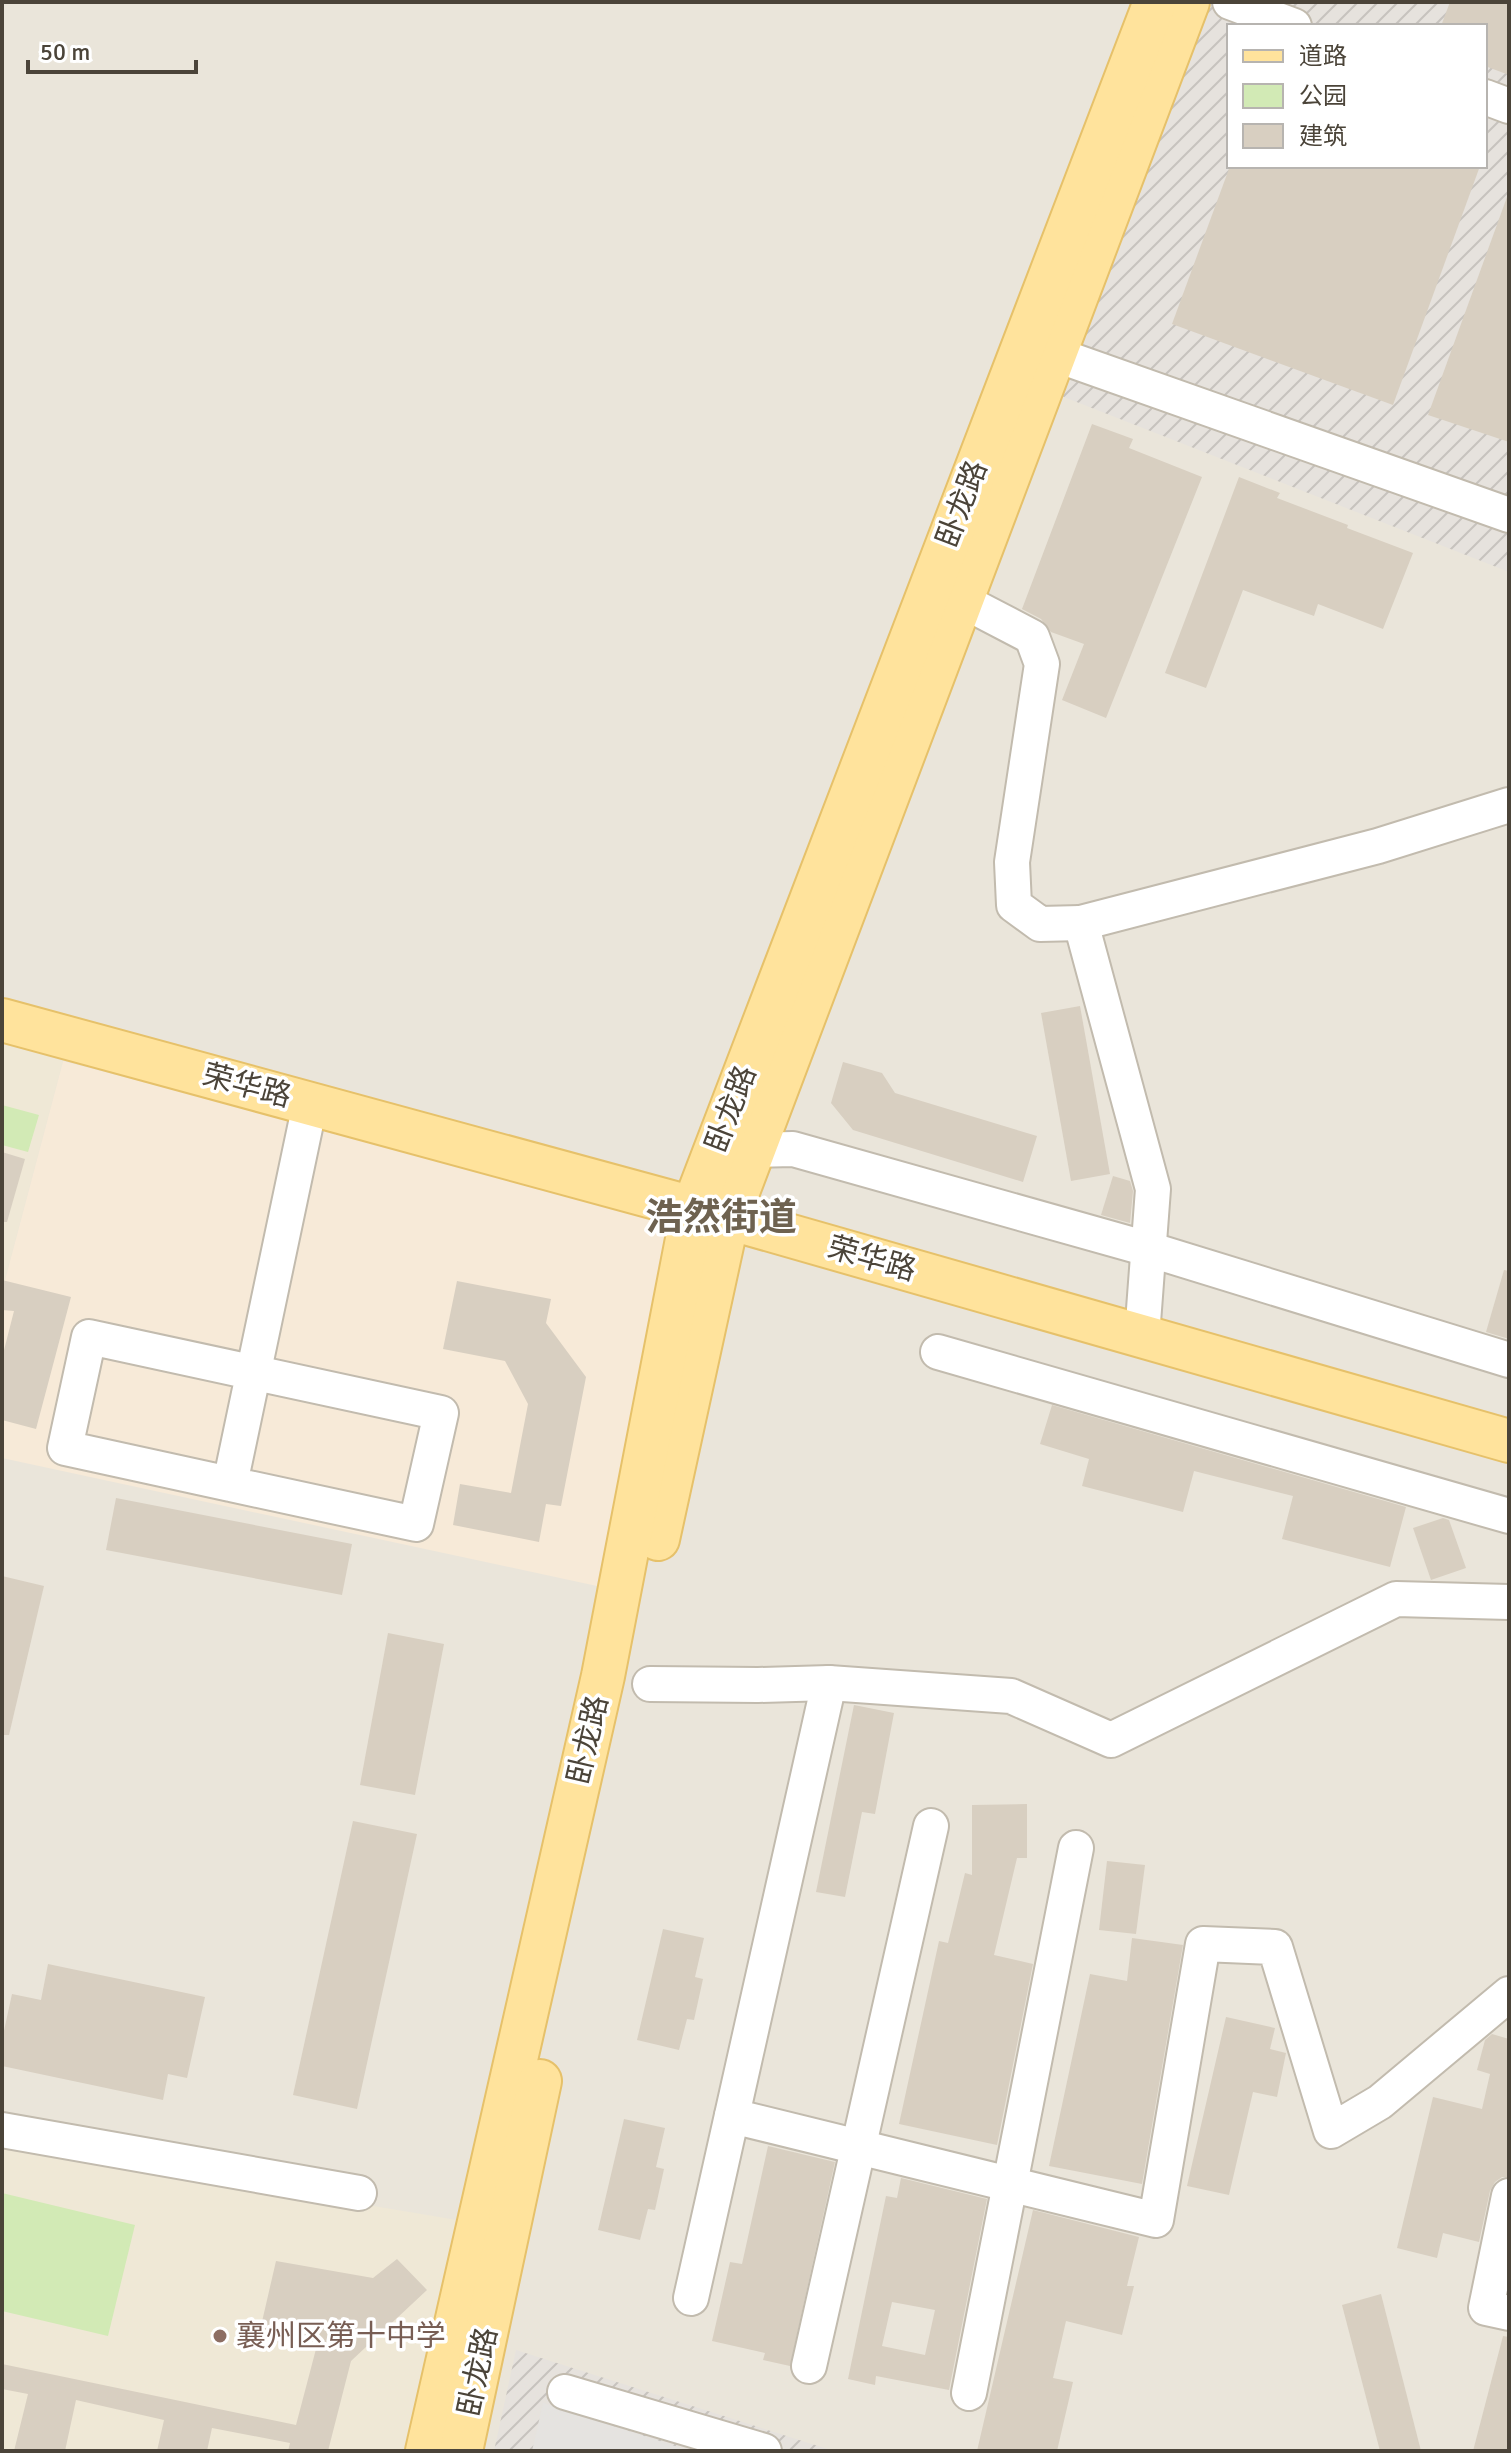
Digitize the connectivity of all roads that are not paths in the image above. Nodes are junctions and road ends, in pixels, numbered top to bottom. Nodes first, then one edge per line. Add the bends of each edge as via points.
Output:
1 (1155, 2) edge
2 (1188, 2) edge
3 (1230, 2) edge
4 (1289, 24) edge
5 (1487, 98) edge
6 (1509, 106) edge
7 (1054, 354) junction
8 (1509, 515) edge
9 (961, 600) junction
10 (1509, 805) edge
11 (1081, 923) junction
12 (2, 1020) edge
13 (310, 1104) junction
14 (754, 1150) junction
15 (711, 1213) junction
16 (1148, 1249) junction
17 (1142, 1336) junction
18 (938, 1352) dead end
19 (1509, 1360) edge
20 (254, 1374) junction
21 (1509, 1441) edge
22 (230, 1484) junction
23 (1509, 1516) edge
24 (1509, 1602) edge
25 (829, 1683) junction
26 (650, 1684) dead end
27 (931, 1826) dead end
28 (1076, 1848) dead end
29 (1509, 1994) edge
30 (732, 2116) junction
31 (2, 2130) edge
32 (859, 2147) junction
33 (1010, 2184) junction
34 (359, 2193) dead end
35 (1509, 2196) edge
36 (691, 2298) dead end
37 (1509, 2313) edge
38 (809, 2366) dead end
39 (565, 2392) dead end
40 (969, 2393) dead end
41 (427, 2451) edge
42 (461, 2451) edge
43 (764, 2451) edge

1 - 15 main road, 卧龙路
2 - 7 main road, 卧龙路
3 - 4 street
5 - 6 street
7 - 8 street
7 - 9 main road, 卧龙路
9 - 11 street via 1032,637 1042,664 1012,862 1014,905 1040,924
9 - 14 main road, 卧龙路
10 - 11 street via 1378,846
11 - 16 street via 1153,1189
12 - 13 main road, 荣华路
13 - 15 main road, 荣华路
13 - 20 street
14 - 15 main road, 卧龙路
14 - 16 street via 793,1149
15 - 17 main road, 荣华路
15 - 41 main road, 卧龙路
15 - 42 main road, 卧龙路
16 - 17 street
16 - 19 street
17 - 21 main road, 荣华路
18 - 23 street
20 - 22 street
20 - 22 street via 89,1337 65,1448
20 - 22 street via 441,1413 416,1524
24 - 25 street via 1396,1599 1111,1740 1011,1696
25 - 26 street
25 - 30 street
27 - 32 street
28 - 33 street
29 - 33 street via 1380,2102 1331,2131 1275,1947 1203,1944 1156,2220
30 - 32 street
30 - 36 street
31 - 34 street
32 - 33 street
32 - 38 street
33 - 40 street
35 - 37 street via 1486,2308
39 - 43 street

